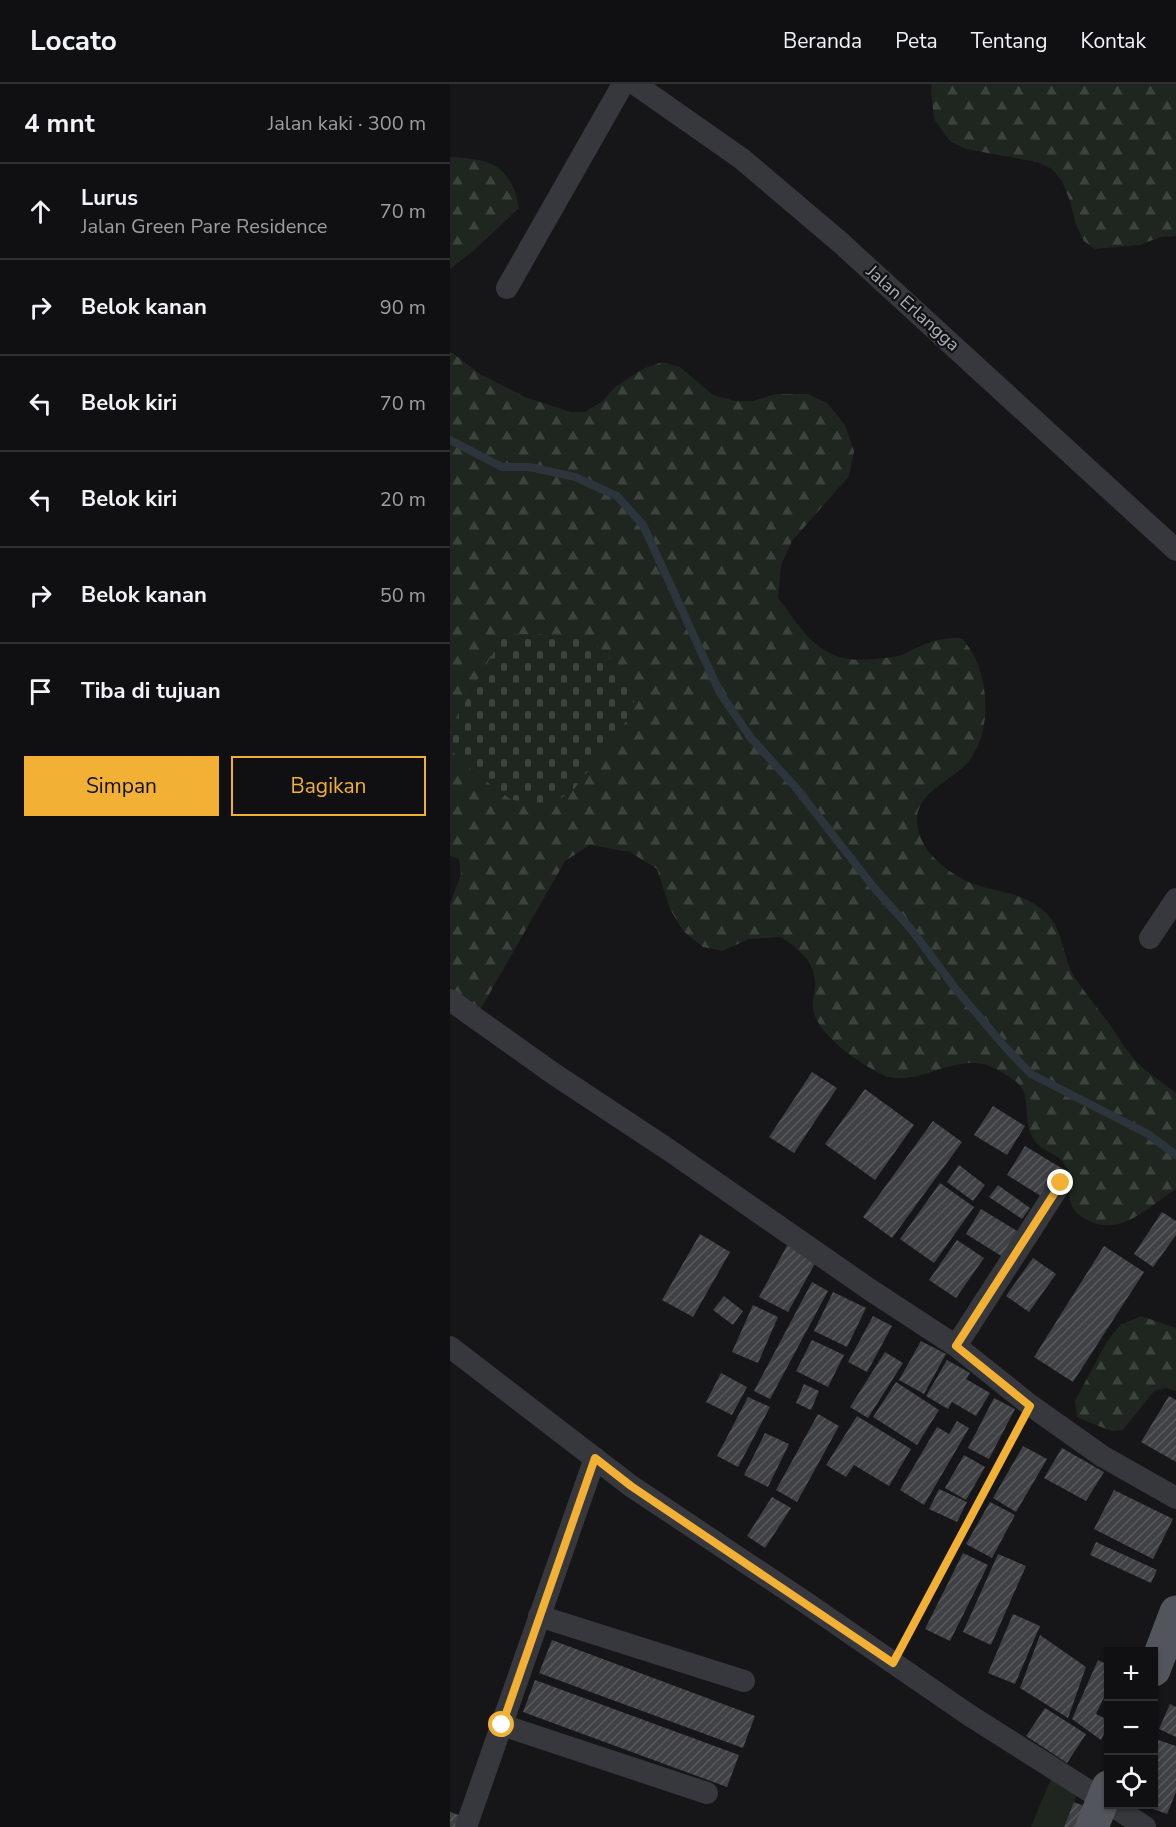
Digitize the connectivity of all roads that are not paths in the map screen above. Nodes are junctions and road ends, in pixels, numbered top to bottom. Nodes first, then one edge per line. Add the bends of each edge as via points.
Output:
1 (623, 84) edge
2 (635, 84) edge
3 (507, 288) dead end
4 (1176, 550) edge
5 (1176, 899) edge
6 (1150, 938) dead end
7 (450, 1000) edge
8 (1061, 1183) dead end
9 (956, 1346) junction
10 (450, 1347) edge
11 (595, 1458) junction
12 (1176, 1498) edge
13 (1176, 1612) edge
14 (539, 1616) junction
15 (1158, 1659) edge
16 (744, 1681) dead end
17 (502, 1725) junction
18 (706, 1793) dead end
19 (1104, 1803) edge
20 (1113, 1809) edge
21 (466, 1827) edge
22 (1144, 1827) edge

1 - 3 street
2 - 4 street, Jalan Erlangga via 742,159 841,243
5 - 6 street
7 - 9 street
8 - 9 street
9 - 12 street via 1030,1406 1102,1456
10 - 11 street
11 - 14 street
11 - 19 street
13 - 15 main road
14 - 16 street
14 - 17 street
17 - 18 street
17 - 21 street
20 - 22 street

